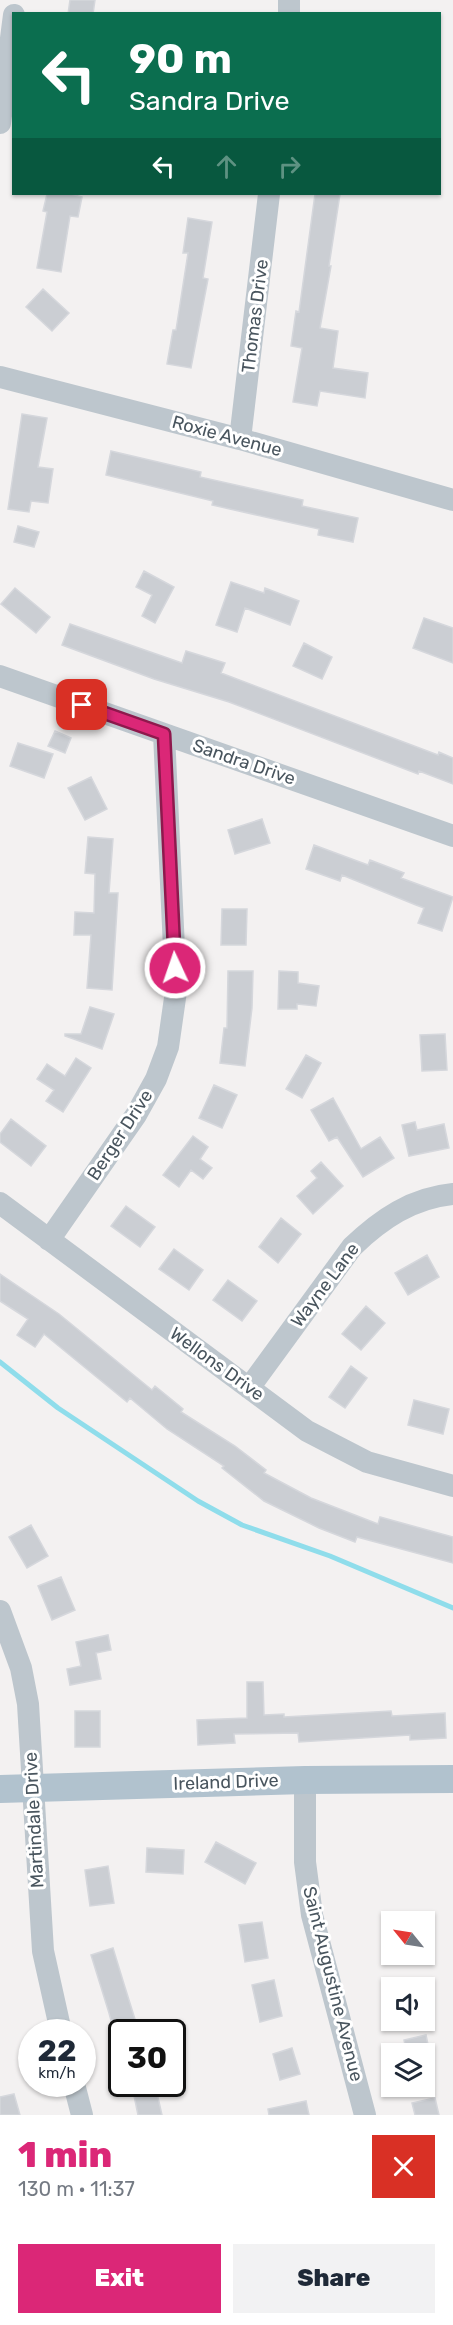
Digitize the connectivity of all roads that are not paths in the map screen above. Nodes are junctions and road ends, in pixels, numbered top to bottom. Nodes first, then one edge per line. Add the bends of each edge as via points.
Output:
1 (12, 30) edge
2 (0, 123) edge
3 (269, 195) edge
4 (0, 377) edge
5 (240, 439) junction
6 (453, 500) edge
7 (0, 676) edge
8 (164, 734) junction
9 (453, 836) edge
10 (453, 1194) edge
11 (0, 1203) edge
12 (49, 1240) junction
13 (249, 1388) junction
14 (453, 1486) edge
15 (0, 1611) edge
16 (453, 1779) edge
17 (304, 1780) junction
18 (32, 1788) junction
19 (0, 1789) edge
20 (58, 2019) edge
21 (77, 2097) edge
22 (82, 2115) edge
23 (365, 2115) edge

1 - 2 street
3 - 5 street, Thomas Drive
4 - 5 street, Roxie Avenue
5 - 6 street, Roxie Avenue
7 - 8 street, Sandra Drive
8 - 9 street, Sandra Drive
8 - 12 street, Berger Drive via 176,991 168,1047 136,1115
10 - 13 street, Wayne Lane via 417,1202 371,1228 352,1247
11 - 12 street, Wellons Drive
12 - 13 street, Wellons Drive
13 - 14 street, Wellons Drive via 340,1450 388,1470
15 - 18 street, Martindale Drive via 21,1668 28,1704
16 - 17 main road, Ireland Drive
17 - 18 main road, Ireland Drive
17 - 23 street, Saint Augustine Avenue via 305,1862 312,1915
18 - 19 main road, Ireland Drive
18 - 20 street, Martindale Drive via 43,1951
21 - 22 street

